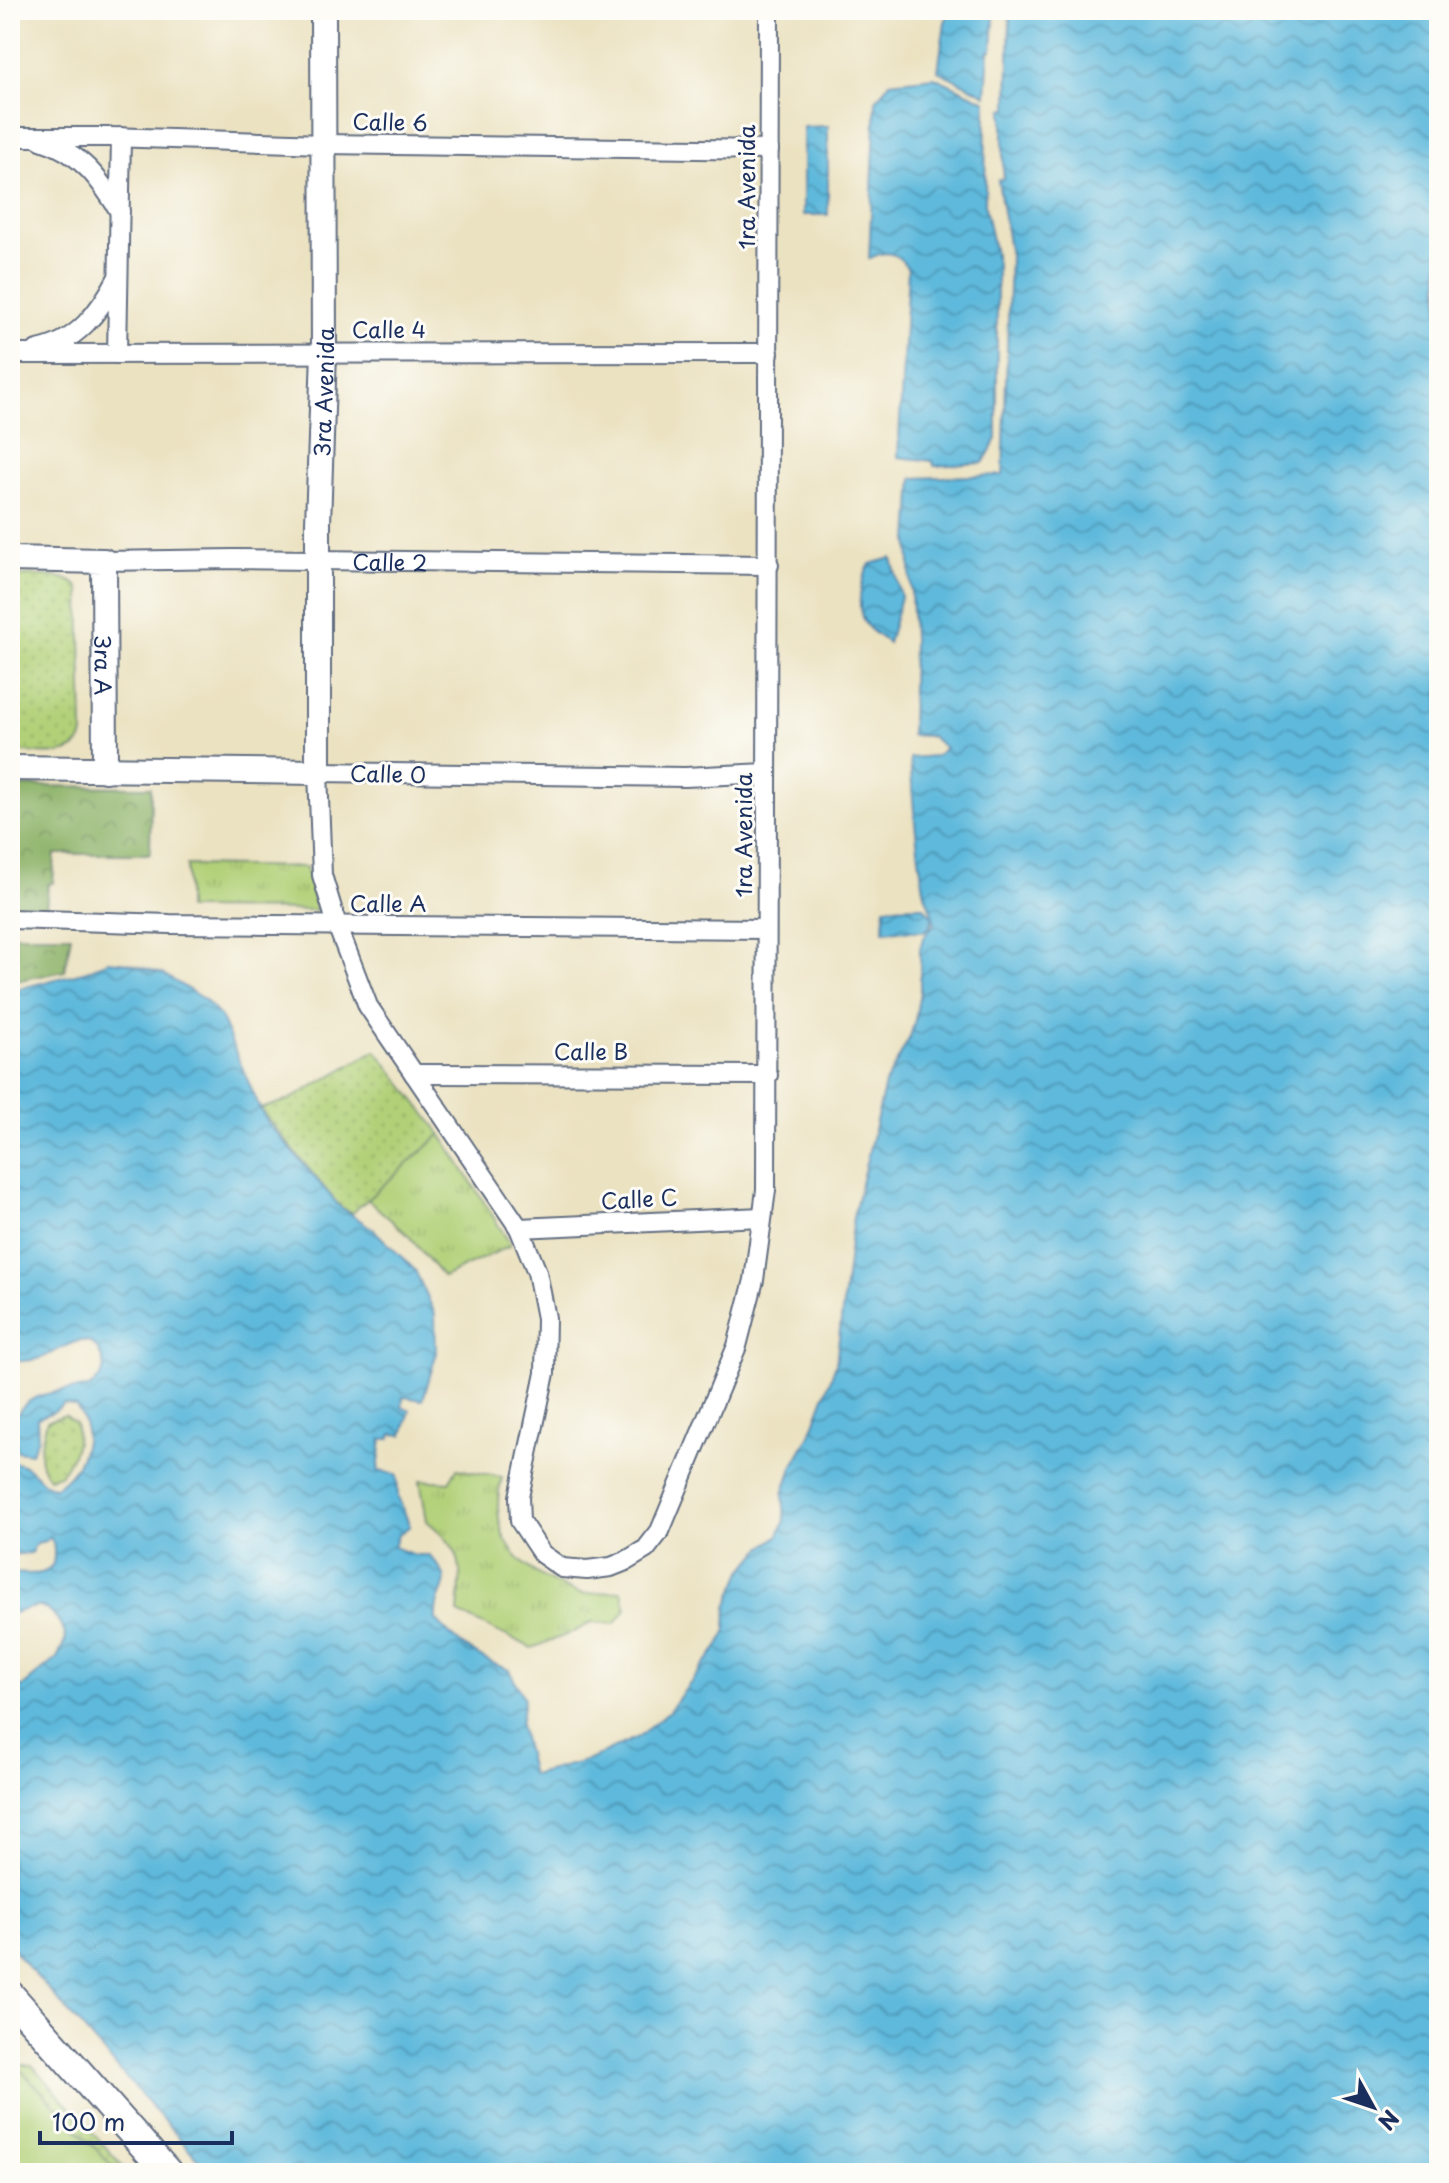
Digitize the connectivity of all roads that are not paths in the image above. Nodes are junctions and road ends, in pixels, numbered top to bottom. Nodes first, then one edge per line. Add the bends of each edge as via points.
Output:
1 (323, 10) edge
2 (769, 10) edge
3 (10, 137) edge
4 (121, 137) junction
5 (324, 144) junction
6 (769, 150) junction
7 (120, 212) junction
8 (119, 274) junction
9 (324, 352) junction
10 (769, 353) junction
11 (12, 354) edge
12 (117, 354) junction
13 (10, 559) edge
14 (57, 560) junction
15 (319, 560) junction
16 (104, 561) junction
17 (769, 565) junction
18 (104, 598) junction
19 (105, 721) junction
20 (10, 768) edge
21 (67, 769) junction
22 (105, 770) junction
23 (318, 772) junction
24 (766, 773) junction
25 (10, 919) edge
26 (337, 925) junction
27 (766, 929) junction
28 (414, 1074) junction
29 (768, 1075) junction
30 (762, 1217) junction
31 (519, 1228) junction
32 (10, 1995) edge
33 (168, 2173) edge

1 - 5 main road, 3ra Avenida
2 - 6 street, 1ra Avenida
3 - 4 street, Calle 6
3 - 7 street via 44,140 75,155 99,178
4 - 5 street, Calle 6
4 - 7 street
5 - 6 street, Calle 6
5 - 9 main road, 3ra Avenida
6 - 10 street, 1ra Avenida
7 - 8 street
8 - 11 street via 102,307 78,332 48,348
8 - 12 street
9 - 10 street, Calle 4
9 - 12 street, Calle 4
9 - 15 main road, 3ra Avenida
10 - 17 street, 1ra Avenida
11 - 12 street, Calle 4
13 - 14 main road, Calle 2
14 - 16 main road, Calle 2
14 - 18 main road via 83,568
15 - 16 street, Calle 2
15 - 17 street, Calle 2
15 - 23 main road, 3ra Avenida
16 - 18 main road, 3ra A
17 - 24 street, 1ra Avenida
18 - 19 main road, 3ra A
19 - 21 main road via 94,752
19 - 22 main road, 3ra A
20 - 21 main road, Calle 0
21 - 22 main road, Calle 0
22 - 23 main road, Calle 0
23 - 24 street, Calle 0 via 685,777
23 - 26 street via 322,875
24 - 27 street, 1ra Avenida
25 - 26 street, Calle A
26 - 27 street, Calle A
26 - 28 street via 368,1006
27 - 29 street, 1ra Avenida
28 - 29 street, Calle B
28 - 31 street
29 - 30 street, 1ra Avenida
30 - 31 street, Calle C
30 - 31 street, 1ra Avenida via 754,1280 737,1346 660,1531 646,1549 611,1567 587,1570 562,1568 542,1554 520,1521 519,1497 547,1339 537,1272
32 - 33 highway

